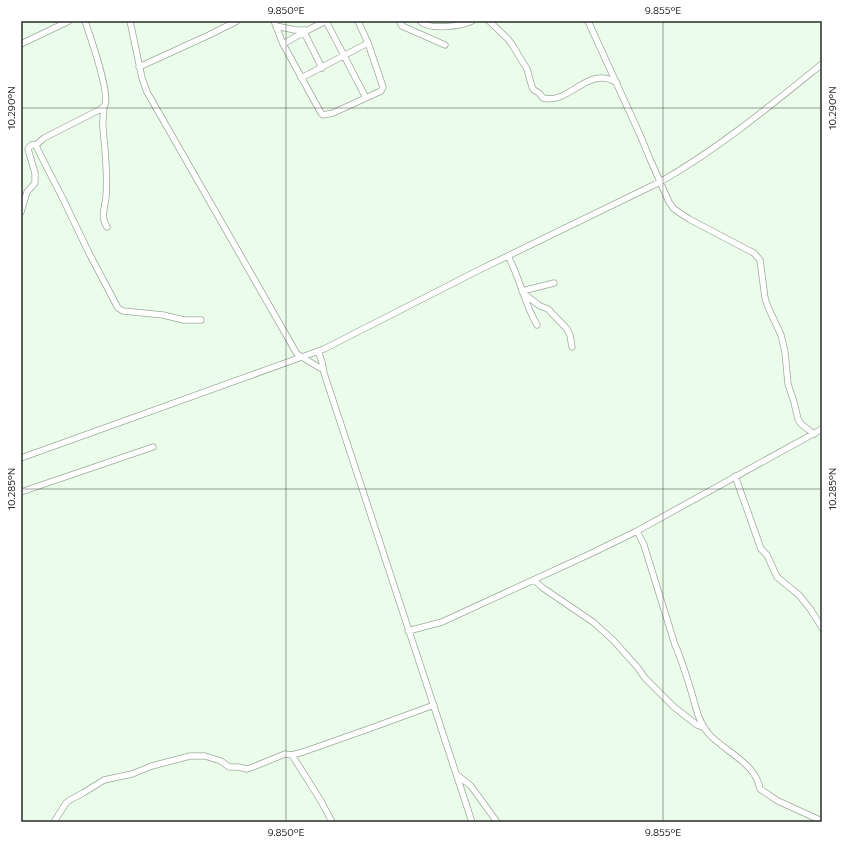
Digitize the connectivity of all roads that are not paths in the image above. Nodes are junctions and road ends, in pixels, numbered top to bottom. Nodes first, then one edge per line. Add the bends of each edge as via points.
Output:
1 (69, 21) edge
2 (85, 21) edge
3 (130, 21) edge
4 (237, 21) edge
5 (282, 21) edge
6 (326, 21) edge
7 (358, 21) edge
8 (399, 21) edge
9 (420, 21) edge
10 (472, 21) edge
11 (489, 21) edge
12 (588, 21) edge
13 (275, 23) edge
14 (305, 31) junction
15 (368, 43) junction
16 (21, 44) edge
17 (284, 44) junction
18 (445, 45) dead end
19 (344, 56) junction
20 (822, 64) edge
21 (139, 67) junction
22 (322, 68) junction
23 (302, 78) junction
24 (617, 83) junction
25 (366, 98) junction
26 (104, 106) junction
27 (37, 144) junction
28 (660, 182) junction
29 (21, 212) edge
30 (107, 227) dead end
31 (508, 256) junction
32 (554, 283) dead end
33 (523, 292) junction
34 (201, 320) dead end
35 (537, 325) dead end
36 (572, 347) dead end
37 (324, 349) junction
38 (315, 352) junction
39 (302, 357) junction
40 (322, 362) junction
41 (320, 368) junction
42 (324, 373) junction
43 (822, 429) edge
44 (814, 434) junction
45 (153, 447) dead end
46 (21, 458) edge
47 (735, 476) junction
48 (21, 492) edge
49 (637, 530) junction
50 (534, 580) junction
51 (822, 628) edge
52 (408, 631) junction
53 (434, 705) junction
54 (705, 728) junction
55 (292, 755) junction
56 (457, 774) junction
57 (822, 821) edge
58 (54, 822) edge
59 (332, 822) edge
60 (472, 822) edge
61 (497, 822) edge

1 - 16 street
2 - 26 street via 103,83 106,97
3 - 21 street
4 - 21 street
5 - 13 street
6 - 14 street
6 - 19 street
7 - 15 street
8 - 18 street via 402,26
9 - 10 street via 433,27 454,26
11 - 24 street via 513,46 527,69 532,87 543,98 555,98 595,78 607,78
12 - 24 street
13 - 14 street
13 - 17 street
14 - 17 street
14 - 22 street
15 - 19 street
15 - 25 street via 383,87
17 - 23 street
19 - 22 street
19 - 25 street
20 - 28 street via 777,101 688,166
21 - 39 street via 144,85 181,152 293,348
22 - 23 street
23 - 25 street via 323,115
24 - 28 street
26 - 27 street
26 - 30 street via 102,128 107,180 103,217
27 - 29 street via 31,145 28,149 35,173 35,183 27,192
27 - 34 street via 118,308 123,311 172,316 184,320
28 - 31 street
28 - 44 street via 666,198 674,209 754,253 760,260 765,298 786,352 788,384 798,419
31 - 33 street
31 - 37 street
32 - 33 street
33 - 35 street via 528,309
33 - 36 street via 540,306 548,309 567,329
37 - 38 street
37 - 40 street
38 - 39 street
38 - 40 street
38 - 41 street
39 - 41 street
39 - 46 street
40 - 42 street
41 - 42 street
42 - 52 street
43 - 44 street
44 - 47 street
45 - 48 street
47 - 49 street
47 - 51 street via 761,549 767,555 777,577 799,595
49 - 50 street
49 - 54 street via 674,645
50 - 52 street via 442,622
50 - 54 street via 593,622 613,640 674,707 697,725
52 - 53 street
53 - 55 street
53 - 56 street
54 - 57 street via 714,739 752,770 760,789 778,801
55 - 58 street via 285,754 247,769 229,767 224,762 205,756 190,756 163,762 132,774 104,780 66,803
55 - 59 street via 322,801
56 - 60 street
56 - 61 street via 471,786

